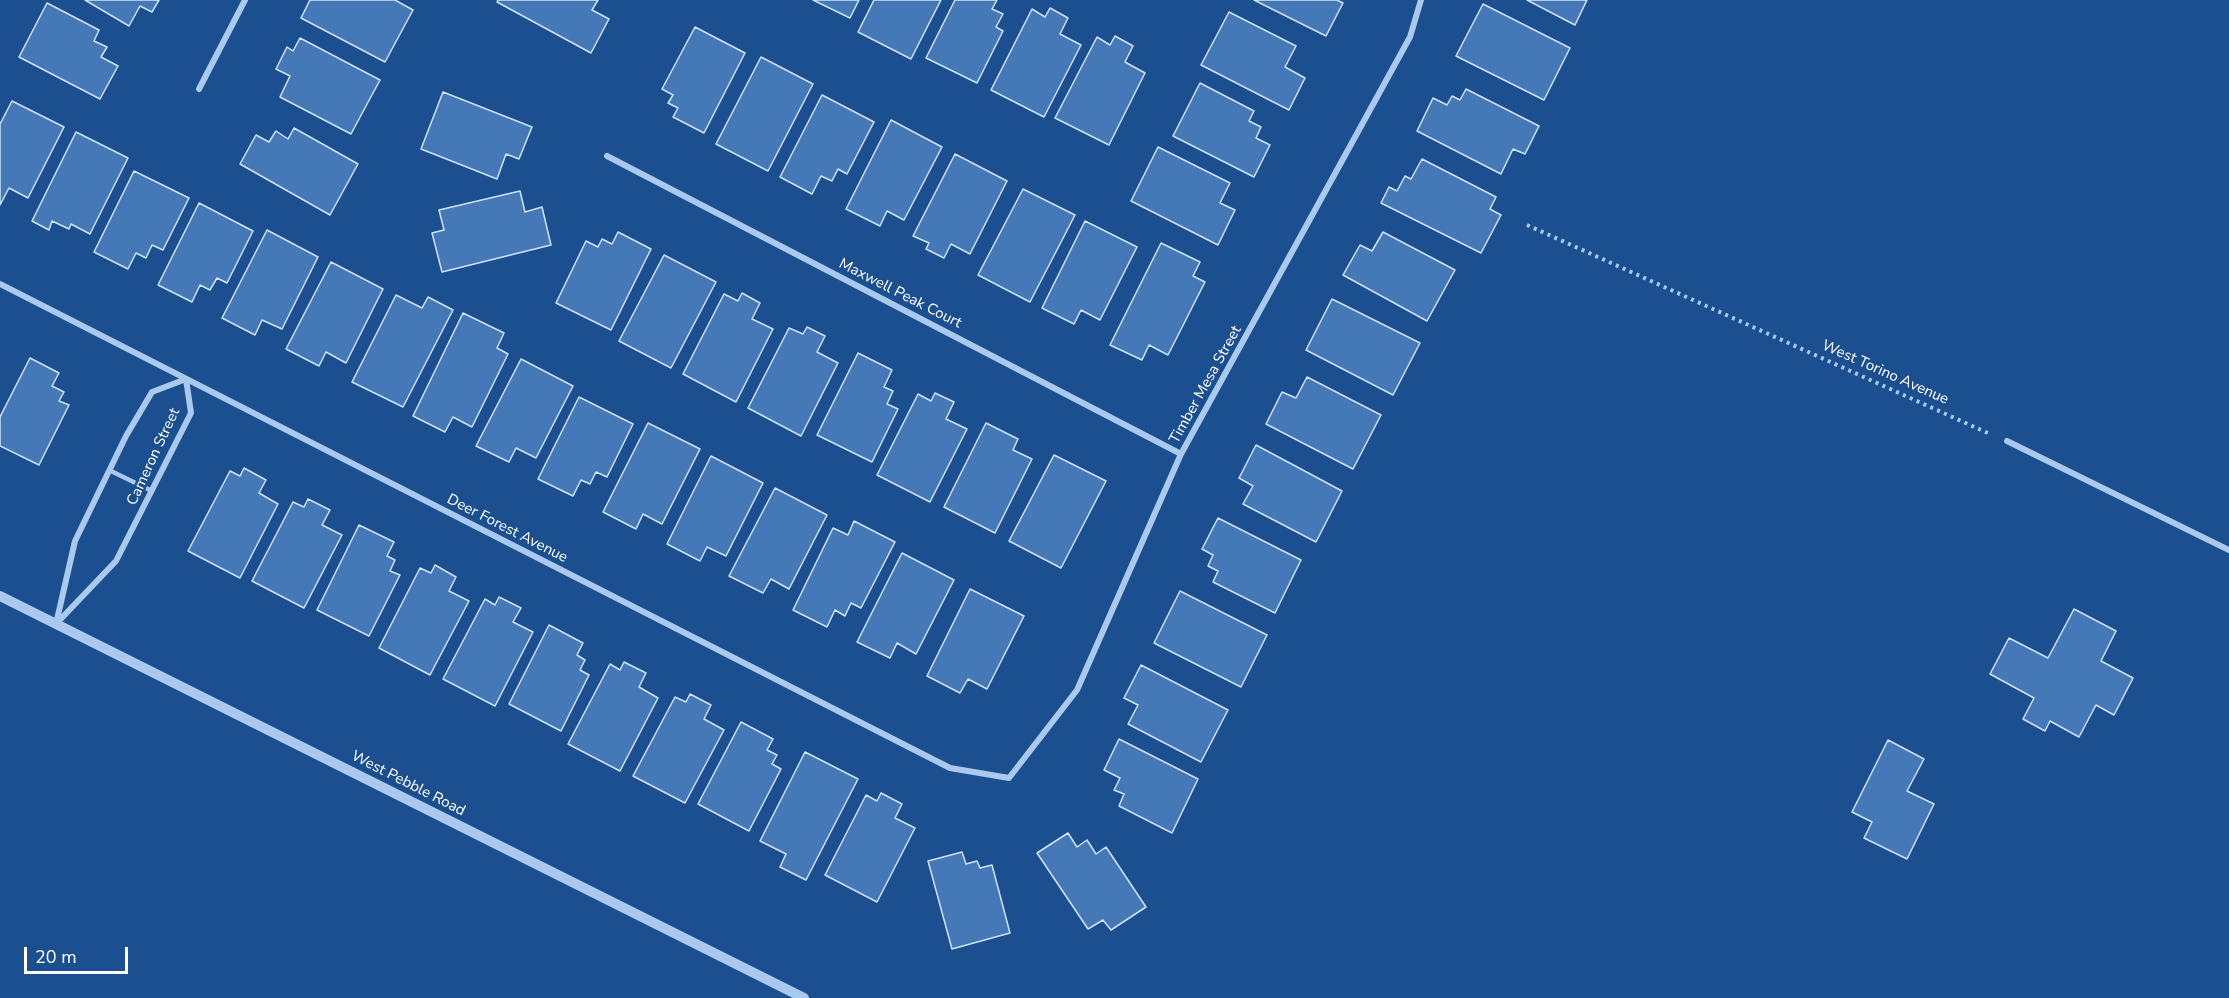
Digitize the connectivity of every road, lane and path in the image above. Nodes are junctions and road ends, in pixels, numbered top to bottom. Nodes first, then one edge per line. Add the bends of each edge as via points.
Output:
1 (245, 0) edge
2 (1421, 0) edge
3 (199, 89) dead end
4 (607, 156) dead end
5 (1527, 225) dead end
6 (0, 284) edge
7 (186, 379) junction
8 (2007, 441) joint
9 (1181, 454) junction
10 (111, 471) junction
11 (152, 491) junction
12 (2229, 550) edge
13 (0, 596) edge
14 (56, 624) junction
15 (1009, 778) joint
16 (804, 998) edge

1 - 3 street
2 - 9 street, Timber Mesa Street via 1410,37
4 - 9 street, Maxwell Peak Court
5 - 8 path, West Torino Avenue
6 - 7 street, Deer Forest Avenue
7 - 10 street, Cameron Street via 152,392
7 - 11 street, Cameron Street via 191,412
7 - 15 street, Deer Forest Avenue via 950,768
8 - 12 street
9 - 15 street, Timber Mesa Street via 1077,690
10 - 11 lane
10 - 14 street, Cameron Street via 75,541
11 - 14 street, Cameron Street via 116,561
13 - 14 street, West Pebble Road
14 - 16 street, West Pebble Road

